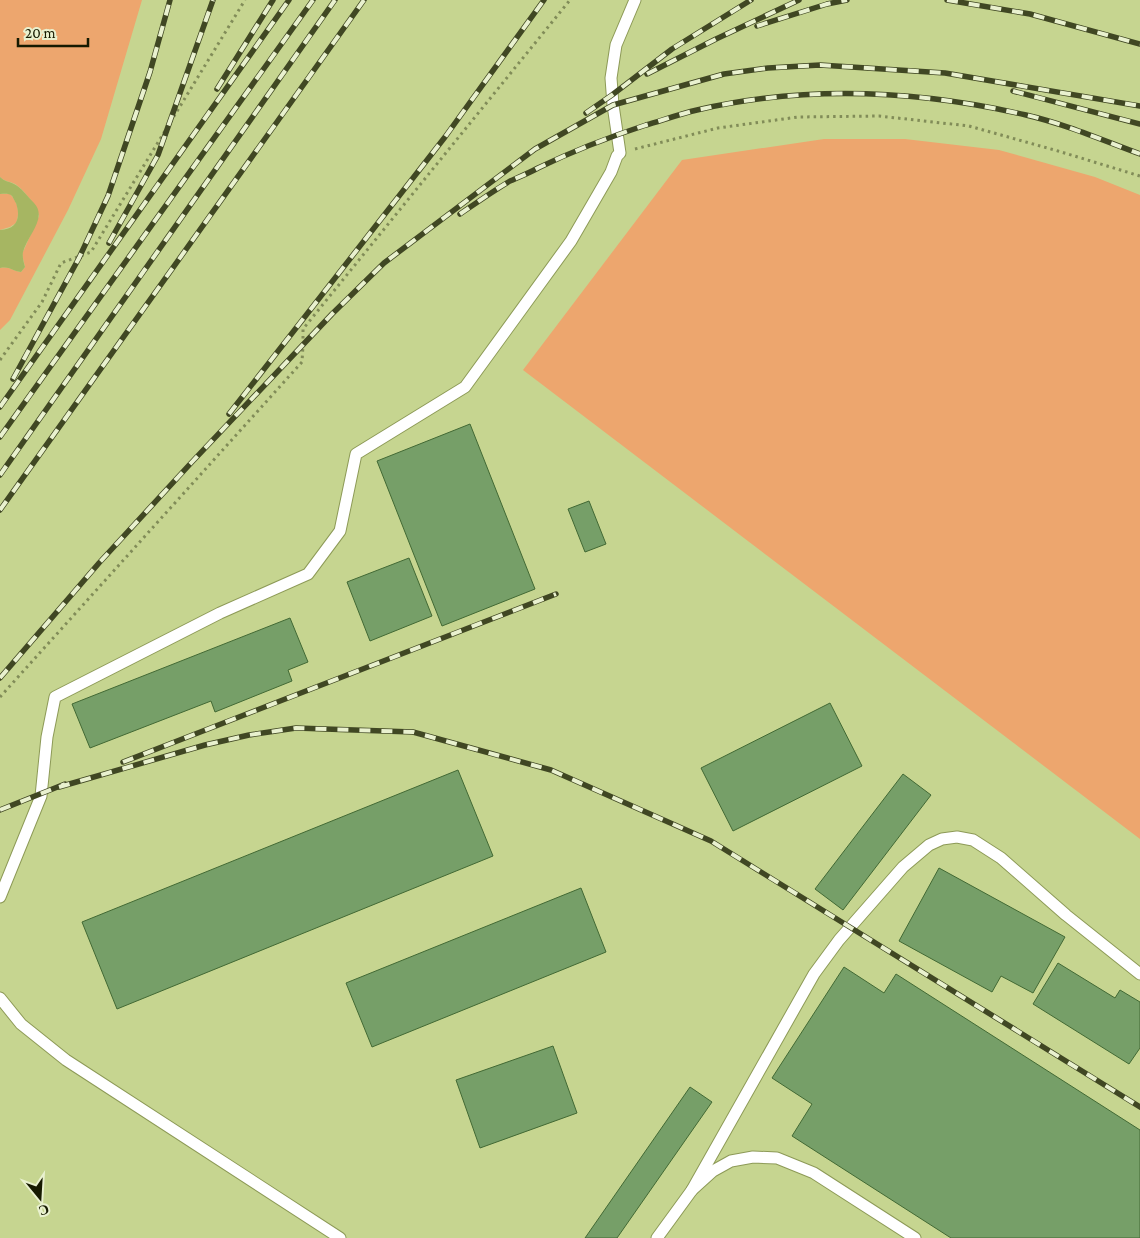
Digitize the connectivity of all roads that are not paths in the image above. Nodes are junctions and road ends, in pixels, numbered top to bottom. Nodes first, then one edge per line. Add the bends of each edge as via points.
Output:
1 (635, 0) edge
2 (0, 896) edge
3 (1140, 974) edge
4 (0, 998) edge
5 (692, 1190) junction
6 (340, 1238) edge
7 (657, 1238) edge
8 (915, 1238) edge

1 - 2 lane via 616,45 611,78 620,152 571,241 466,387 356,454 340,531 308,574 220,613 55,697 41,796
3 - 5 lane via 1001,858 973,840 957,837 929,845 903,867 839,940 814,974
4 - 6 lane via 21,1024 66,1060
5 - 7 lane
5 - 8 lane via 713,1171 731,1161 753,1157 777,1158 814,1173

